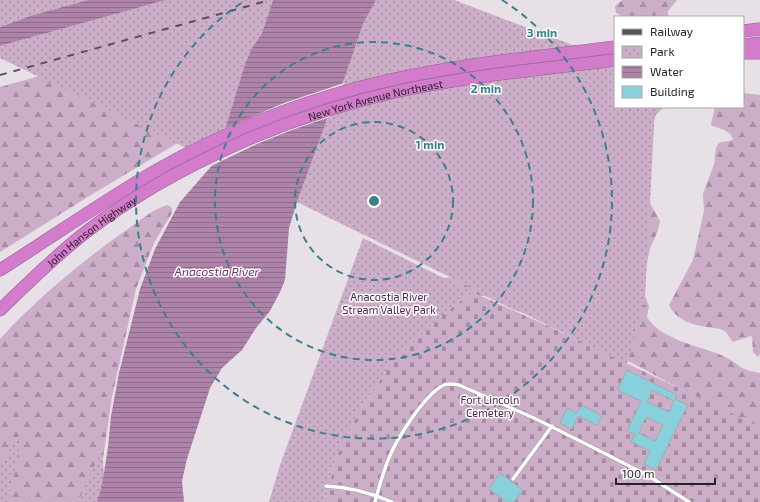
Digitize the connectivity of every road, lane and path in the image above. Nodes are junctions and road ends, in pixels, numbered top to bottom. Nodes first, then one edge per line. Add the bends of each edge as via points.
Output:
1 (760, 29) edge
2 (744, 31) edge
3 (760, 43) edge
4 (614, 47) edge
5 (751, 51) edge
6 (614, 60) edge
7 (200, 148) joint
8 (193, 166) joint
9 (0, 271) edge
10 (34, 277) junction
11 (0, 310) edge
12 (0, 315) edge
13 (552, 426) junction
14 (513, 479) dead end
15 (326, 486) dead end
16 (377, 496) junction
17 (683, 501) edge
18 (375, 502) edge
19 (392, 502) edge
20 (688, 502) edge

1 - 2 highway
3 - 5 highway
4 - 7 highway, New York Avenue Northeast via 414,74 307,104 270,117
6 - 8 highway, New York Avenue Northeast via 463,80 354,102 266,133
7 - 9 highway, John Hanson Highway via 114,196
8 - 10 highway, John Hanson Highway via 146,192 96,225
10 - 11 highway, John Hanson Highway
10 - 12 highway
13 - 14 lane
13 - 16 lane via 459,385 444,385 429,397 404,431 389,458
13 - 17 lane via 647,475
15 - 16 lane
16 - 18 lane
16 - 19 lane
17 - 20 lane

